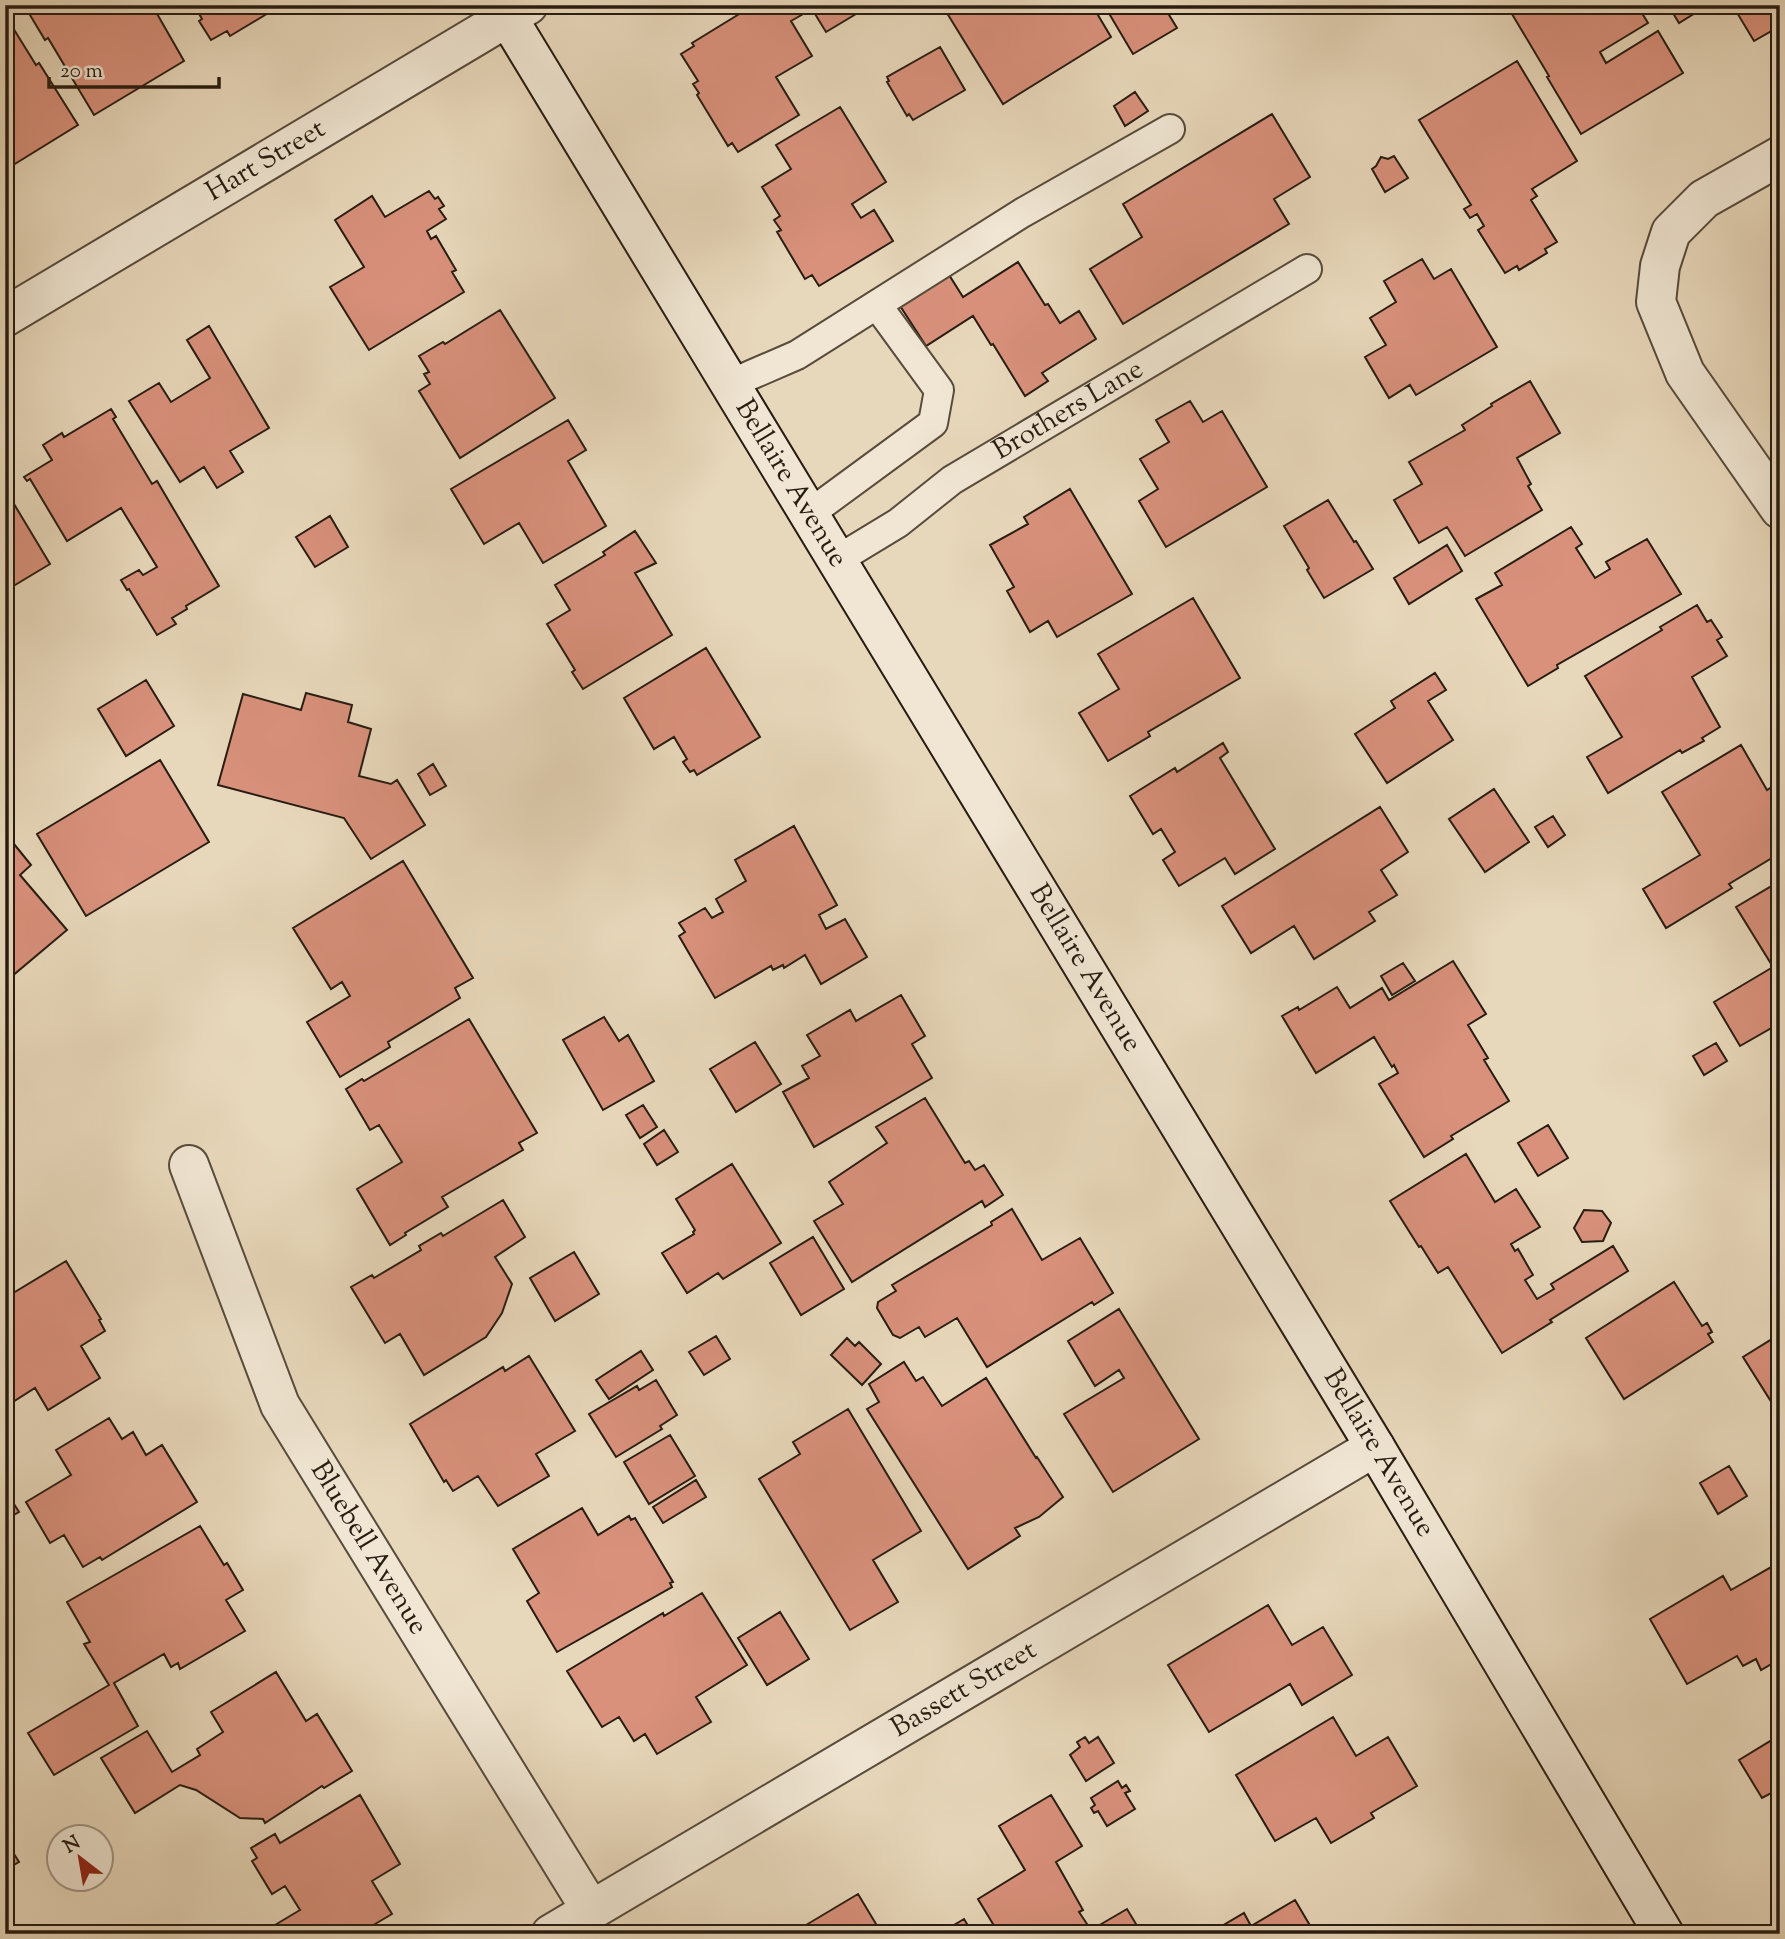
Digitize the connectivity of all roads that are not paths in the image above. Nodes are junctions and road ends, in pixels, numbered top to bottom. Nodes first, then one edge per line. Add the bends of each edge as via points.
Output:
1 (512, 9) edge
2 (1170, 129) dead end
3 (1780, 156) edge
4 (1307, 268) dead end
5 (877, 305) junction
6 (5, 317) edge
7 (730, 384) junction
8 (1780, 509) edge
9 (809, 514) junction
10 (837, 560) junction
11 (188, 1165) dead end
12 (1375, 1447) junction
13 (591, 1910) junction
14 (551, 1934) edge
15 (1664, 1934) edge

1 - 6 street, Hart Street
1 - 7 street, Bellaire Avenue
2 - 5 lane via 1022,213
3 - 8 street via 1704,199 1671,232 1660,265 1656,302 1685,373
4 - 10 lane, Brothers Lane via 952,480 898,523
5 - 7 lane via 797,355
5 - 9 lane via 939,390 933,423
7 - 9 street, Bellaire Avenue
9 - 10 street, Bellaire Avenue
10 - 12 street, Bellaire Avenue
11 - 13 street, Bluebell Avenue via 280,1405
12 - 13 street, Bassett Street
12 - 15 street, Bellaire Avenue
13 - 14 street, Bassett Street

